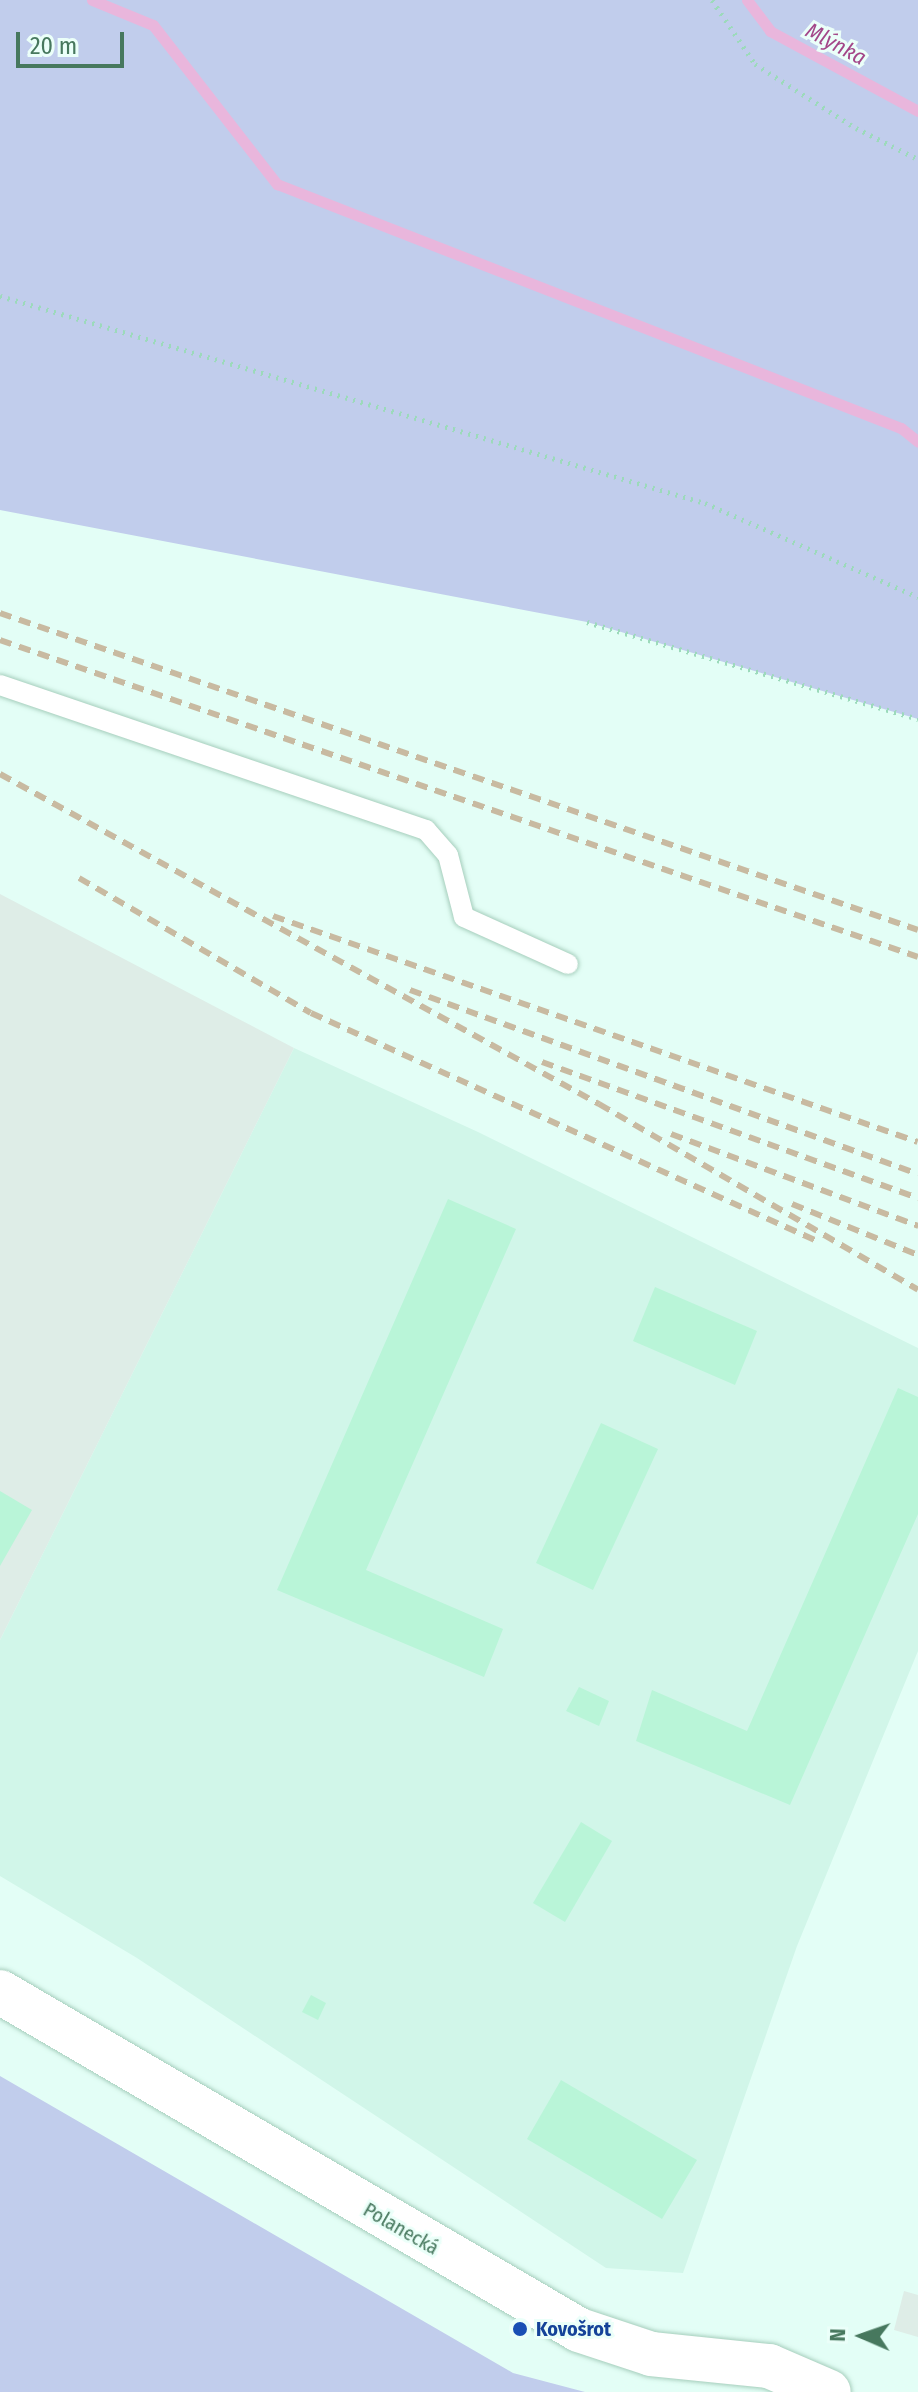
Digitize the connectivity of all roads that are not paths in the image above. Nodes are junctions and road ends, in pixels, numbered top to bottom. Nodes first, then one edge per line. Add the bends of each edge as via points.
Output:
1 (0, 685) edge
2 (568, 964) dead end
3 (0, 1992) edge
4 (829, 2392) edge

1 - 2 lane via 426,830 448,855 464,917
3 - 4 street, Polanecká via 579,2330 651,2354 769,2366

